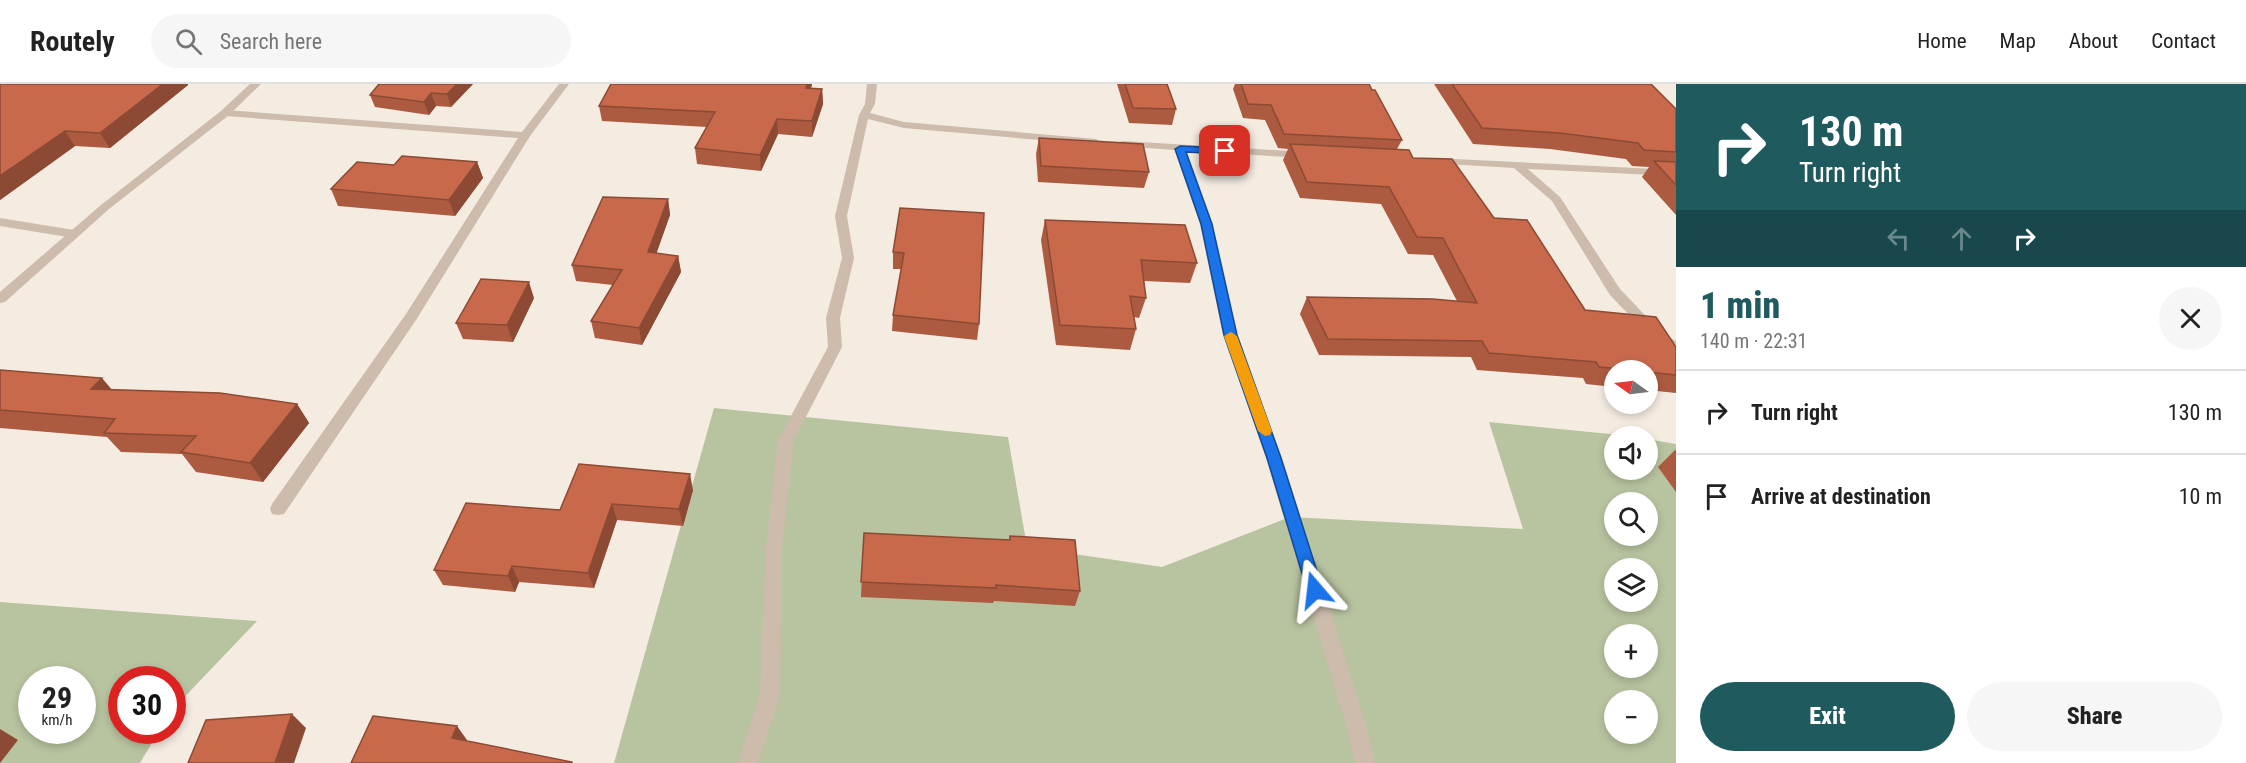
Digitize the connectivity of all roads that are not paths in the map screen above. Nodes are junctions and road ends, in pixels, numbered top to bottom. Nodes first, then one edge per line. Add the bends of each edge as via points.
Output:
1 (256, 84) edge
2 (564, 84) edge
3 (872, 84) edge
4 (225, 113) junction
5 (864, 114) junction
6 (525, 135) junction
7 (1180, 149) junction
8 (1317, 156) edge
9 (1422, 160) edge
10 (1516, 164) junction
11 (1676, 173) edge
12 (0, 222) edge
13 (74, 234) junction
14 (0, 299) edge
15 (1676, 346) edge
16 (278, 509) dead end
17 (748, 763) edge
18 (1365, 763) edge

1 - 4 street
2 - 6 street
3 - 5 street via 870,104
4 - 6 street
4 - 13 street
5 - 7 street via 904,125 940,129
5 - 17 street via 842,216 848,258 833,318 835,347 786,440 774,548 770,694
6 - 16 street via 411,317
7 - 8 street
7 - 18 street via 1206,224 1230,335 1274,458
9 - 10 street
10 - 11 street
10 - 15 street via 1556,199 1615,292 1657,336
12 - 13 street
13 - 14 street

